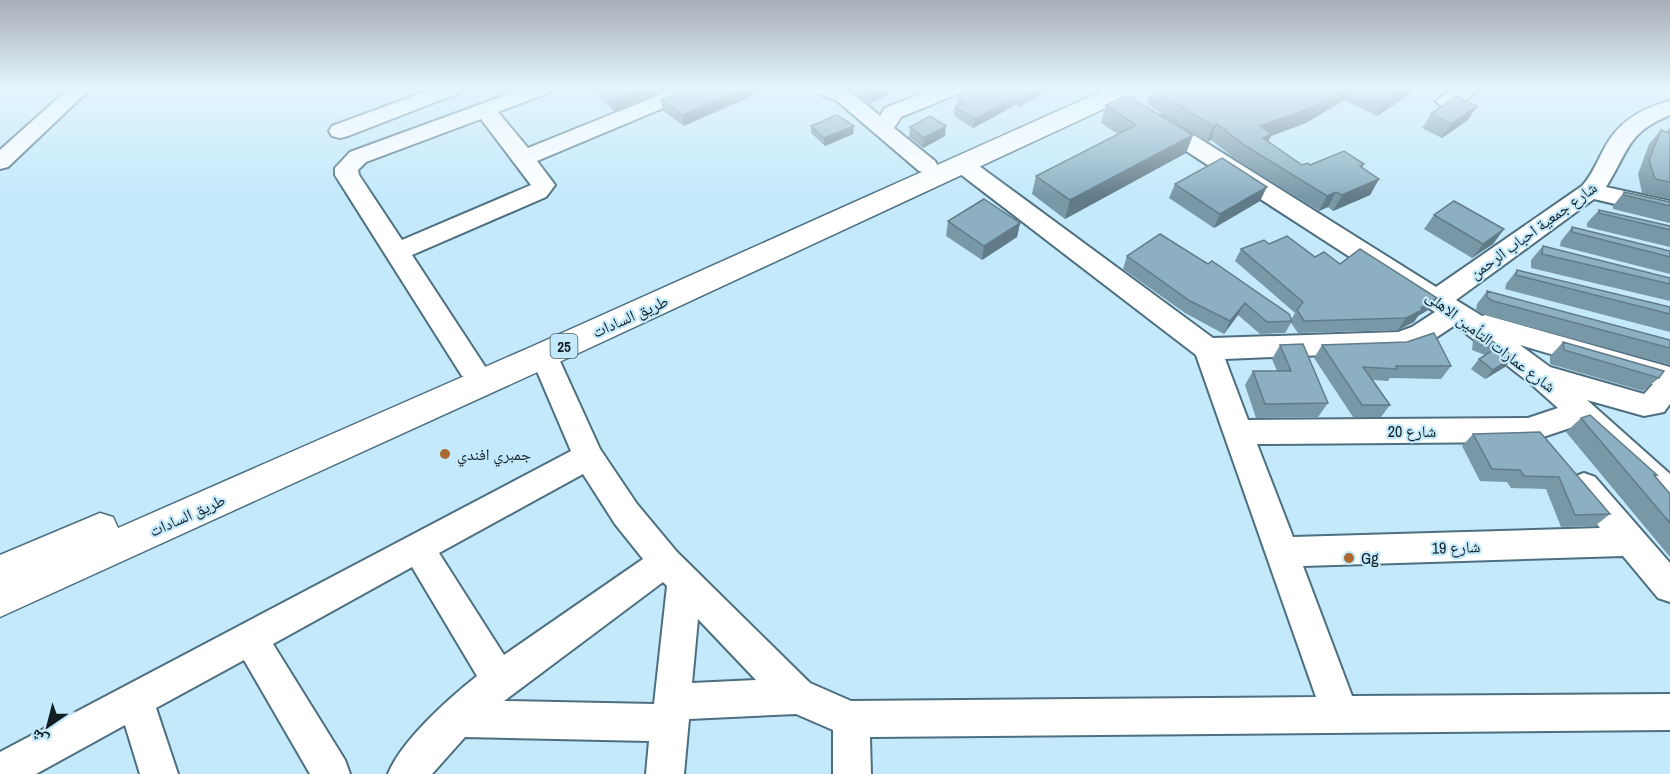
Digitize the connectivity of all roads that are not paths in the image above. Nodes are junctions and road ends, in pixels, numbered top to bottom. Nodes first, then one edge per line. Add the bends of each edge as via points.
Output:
1 (40, 125) edge
2 (356, 125) edge
3 (442, 125) edge
4 (497, 125) edge
5 (605, 125) edge
6 (876, 125) edge
7 (884, 125) edge
8 (1028, 125) edge
9 (1043, 125) edge
10 (1167, 125) edge
11 (1634, 125) edge
12 (879, 128) junction
13 (340, 131) dead end
14 (525, 158) junction
15 (0, 162) edge
16 (963, 165) junction
17 (927, 166) junction
18 (1590, 191) junction
19 (1566, 208) junction
20 (1670, 209) edge
21 (1635, 224) edge
22 (1540, 226) junction
23 (1573, 234) edge
24 (1514, 245) junction
25 (397, 252) junction
26 (1547, 254) edge
27 (1483, 267) junction
28 (713, 269) junction
29 (1516, 275) edge
30 (1488, 296) edge
31 (1454, 304) junction
32 (1208, 349) junction
33 (544, 355) junction
34 (472, 368) junction
35 (1540, 375) junction
36 (1670, 380) edge
37 (1581, 412) junction
38 (1536, 429) junction
39 (1239, 432) junction
40 (588, 456) junction
41 (1670, 493) edge
42 (1631, 541) junction
43 (418, 548) junction
44 (1282, 552) junction
45 (674, 572) junction
46 (0, 573) edge
47 (1670, 587) edge
48 (0, 599) edge
49 (250, 638) junction
50 (500, 681) junction
51 (797, 696) junction
52 (135, 700) junction
53 (1670, 712) edge
54 (672, 713) junction
55 (1341, 715) junction
56 (457, 718) junction
57 (851, 719) junction
58 (4, 773) edge
59 (159, 774) edge
60 (331, 774) edge
61 (407, 774) edge
62 (665, 774) edge
63 (852, 774) edge

1 - 15 street
2 - 13 street
3 - 25 street via 358,157 346,168 347,176
4 - 14 street
5 - 14 street
6 - 12 street
7 - 12 street
8 - 17 main road, طريق السادات / 25
9 - 16 main road, طريق السادات / 25
10 - 31 street, شارع عمارات التأمين الاهلى
11 - 18 street, شارع جمعية احباب الرحمن via 1627,130 1601,179
12 - 17 street
14 - 25 street via 543,185 538,192
16 - 28 main road, طريق السادات / 25
16 - 32 street
17 - 28 main road, طريق السادات / 25
18 - 19 street, شارع جمعية احباب الرحمن
18 - 20 street
19 - 21 street
19 - 22 street, شارع جمعية احباب الرحمن
22 - 23 street
22 - 24 street, شارع جمعية احباب الرحمن
24 - 26 street
24 - 27 street, شارع جمعية احباب الرحمن
25 - 34 street
27 - 29 street
27 - 31 street, شارع جمعية احباب الرحمن
28 - 33 main road, طريق السادات / 25
28 - 34 main road, طريق السادات / 25
30 - 31 street
31 - 32 street, شارع جمعية احباب الرحمن via 1419,337 1398,342
31 - 35 street, شارع عمارات التأمين الاهلى
31 - 36 street
32 - 39 street
33 - 40 street
33 - 48 main road, طريق السادات / 25
34 - 46 main road, طريق السادات / 25
35 - 36 street via 1644,405 1654,404
35 - 37 street, شارع عمارات التأمين الاهلى
37 - 38 street, شارع 20
37 - 41 street, شارع عمارات التأمين الاهلى
38 - 39 street, شارع 20
38 - 42 street
39 - 44 street
40 - 43 street
40 - 45 street via 626,514
42 - 44 street, شارع 19
42 - 47 street
43 - 49 street
43 - 50 street
44 - 55 street
45 - 50 street
45 - 51 street
45 - 54 street
49 - 52 street
49 - 60 street
50 - 56 street
51 - 54 street
51 - 57 street
52 - 58 street
52 - 59 street
53 - 55 street
54 - 56 street
54 - 62 street
55 - 57 street
56 - 61 street
57 - 63 street

